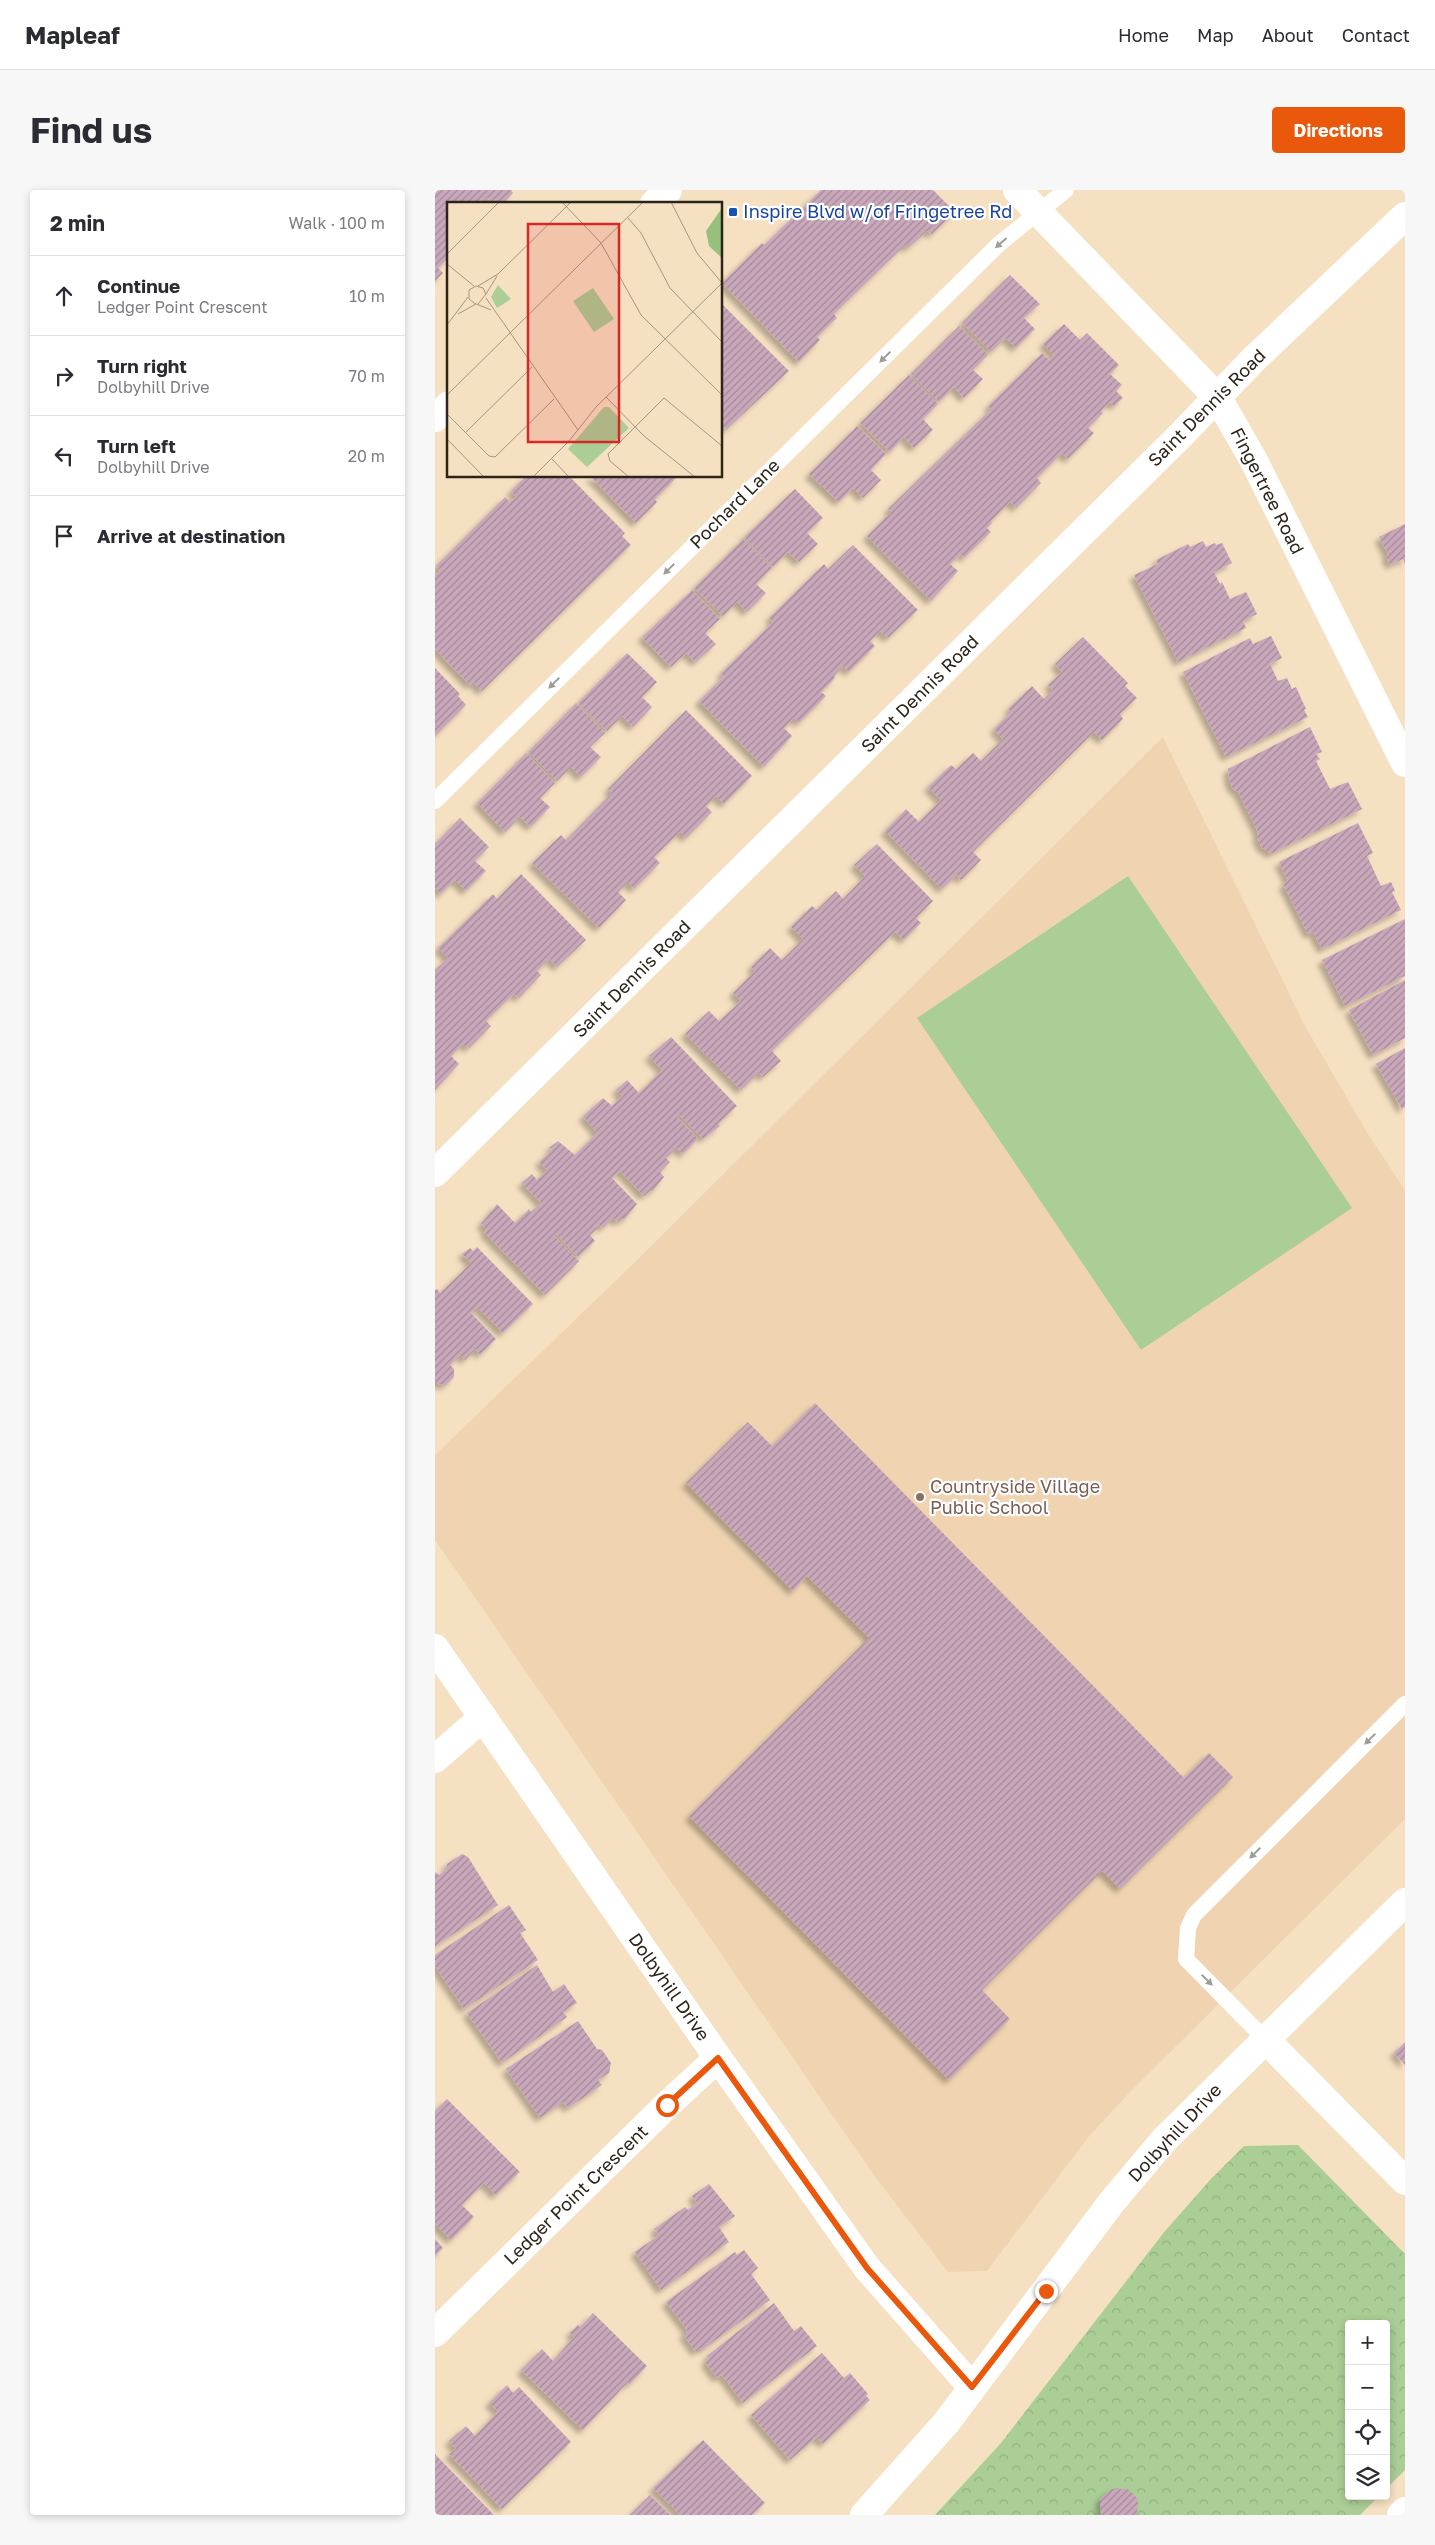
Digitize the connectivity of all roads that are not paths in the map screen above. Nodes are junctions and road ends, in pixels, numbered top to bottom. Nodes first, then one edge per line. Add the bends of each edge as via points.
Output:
1 (668, 190) edge
2 (1017, 190) edge
3 (1066, 190) edge
4 (656, 202) edge
5 (1039, 212) junction
6 (1405, 216) edge
7 (1218, 398) junction
8 (447, 406) edge
9 (435, 418) edge
10 (1405, 763) edge
11 (435, 801) edge
12 (437, 1167) edge
13 (435, 1648) edge
14 (1405, 1704) edge
15 (483, 1718) junction
16 (435, 1759) edge
17 (1405, 1902) edge
18 (1265, 2039) junction
19 (718, 2058) junction
20 (1405, 2181) edge
21 (435, 2333) edge
22 (972, 2387) junction
23 (1405, 2511) edge
24 (864, 2515) edge
25 (1401, 2515) edge

1 - 4 street
2 - 5 street, Fingertree Road
3 - 5 lane, Pochard Lane
5 - 7 street, Fingertree Road
5 -> 11 lane, Pochard Lane via 999,244
6 - 7 street, Saint Dennis Road via 1254,359
7 - 10 street, Fingertree Road via 1254,462
7 - 12 street, Saint Dennis Road
8 - 9 street
13 - 15 street, Dolbyhill Drive
14 -> 18 lane via 1194,1914 1188,1928 1186,1959
15 - 16 street
15 - 19 street, Dolbyhill Drive
17 - 18 street, Dolbyhill Drive
18 - 20 street
18 - 22 street, Dolbyhill Drive via 1163,2140 1111,2203
19 - 21 street, Ledger Point Crescent
19 - 22 street, Dolbyhill Drive via 867,2268
22 - 24 street, Dolbyhill Drive via 946,2423
23 - 25 street

